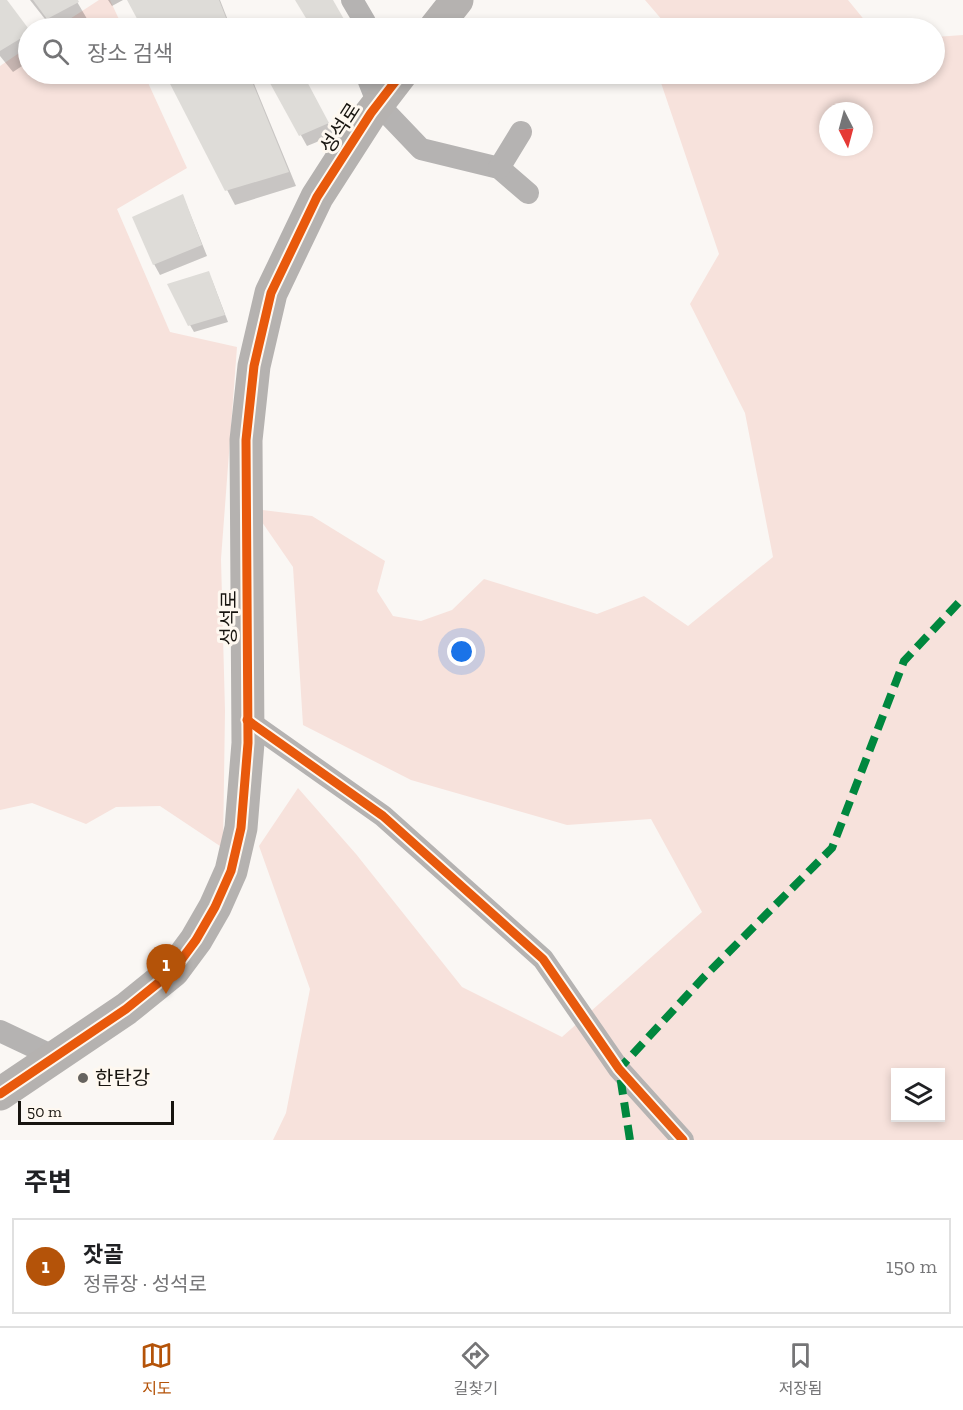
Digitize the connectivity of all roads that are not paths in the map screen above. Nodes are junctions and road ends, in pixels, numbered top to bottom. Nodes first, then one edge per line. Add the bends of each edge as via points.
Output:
1 (352, 0) edge
2 (457, 0) edge
3 (363, 18) edge
4 (443, 18) edge
5 (370, 84) edge
6 (393, 84) edge
7 (378, 104) junction
8 (520, 132) dead end
9 (499, 168) junction
10 (528, 193) dead end
11 (247, 720) junction
12 (0, 1031) edge
13 (55, 1057) junction
14 (0, 1094) edge
15 (683, 1140) edge

1 - 3 street
2 - 4 street
5 - 7 street
6 - 7 street, 성석로
7 - 9 street via 420,149
7 - 11 street, 성석로 via 317,197 271,293 254,366 246,440
8 - 9 street
9 - 10 street
11 - 13 street, 성석로 via 241,828 231,871 210,915 173,971 126,1009
11 - 15 street via 383,816 543,959 619,1069
12 - 13 street
13 - 14 street, 성석로

